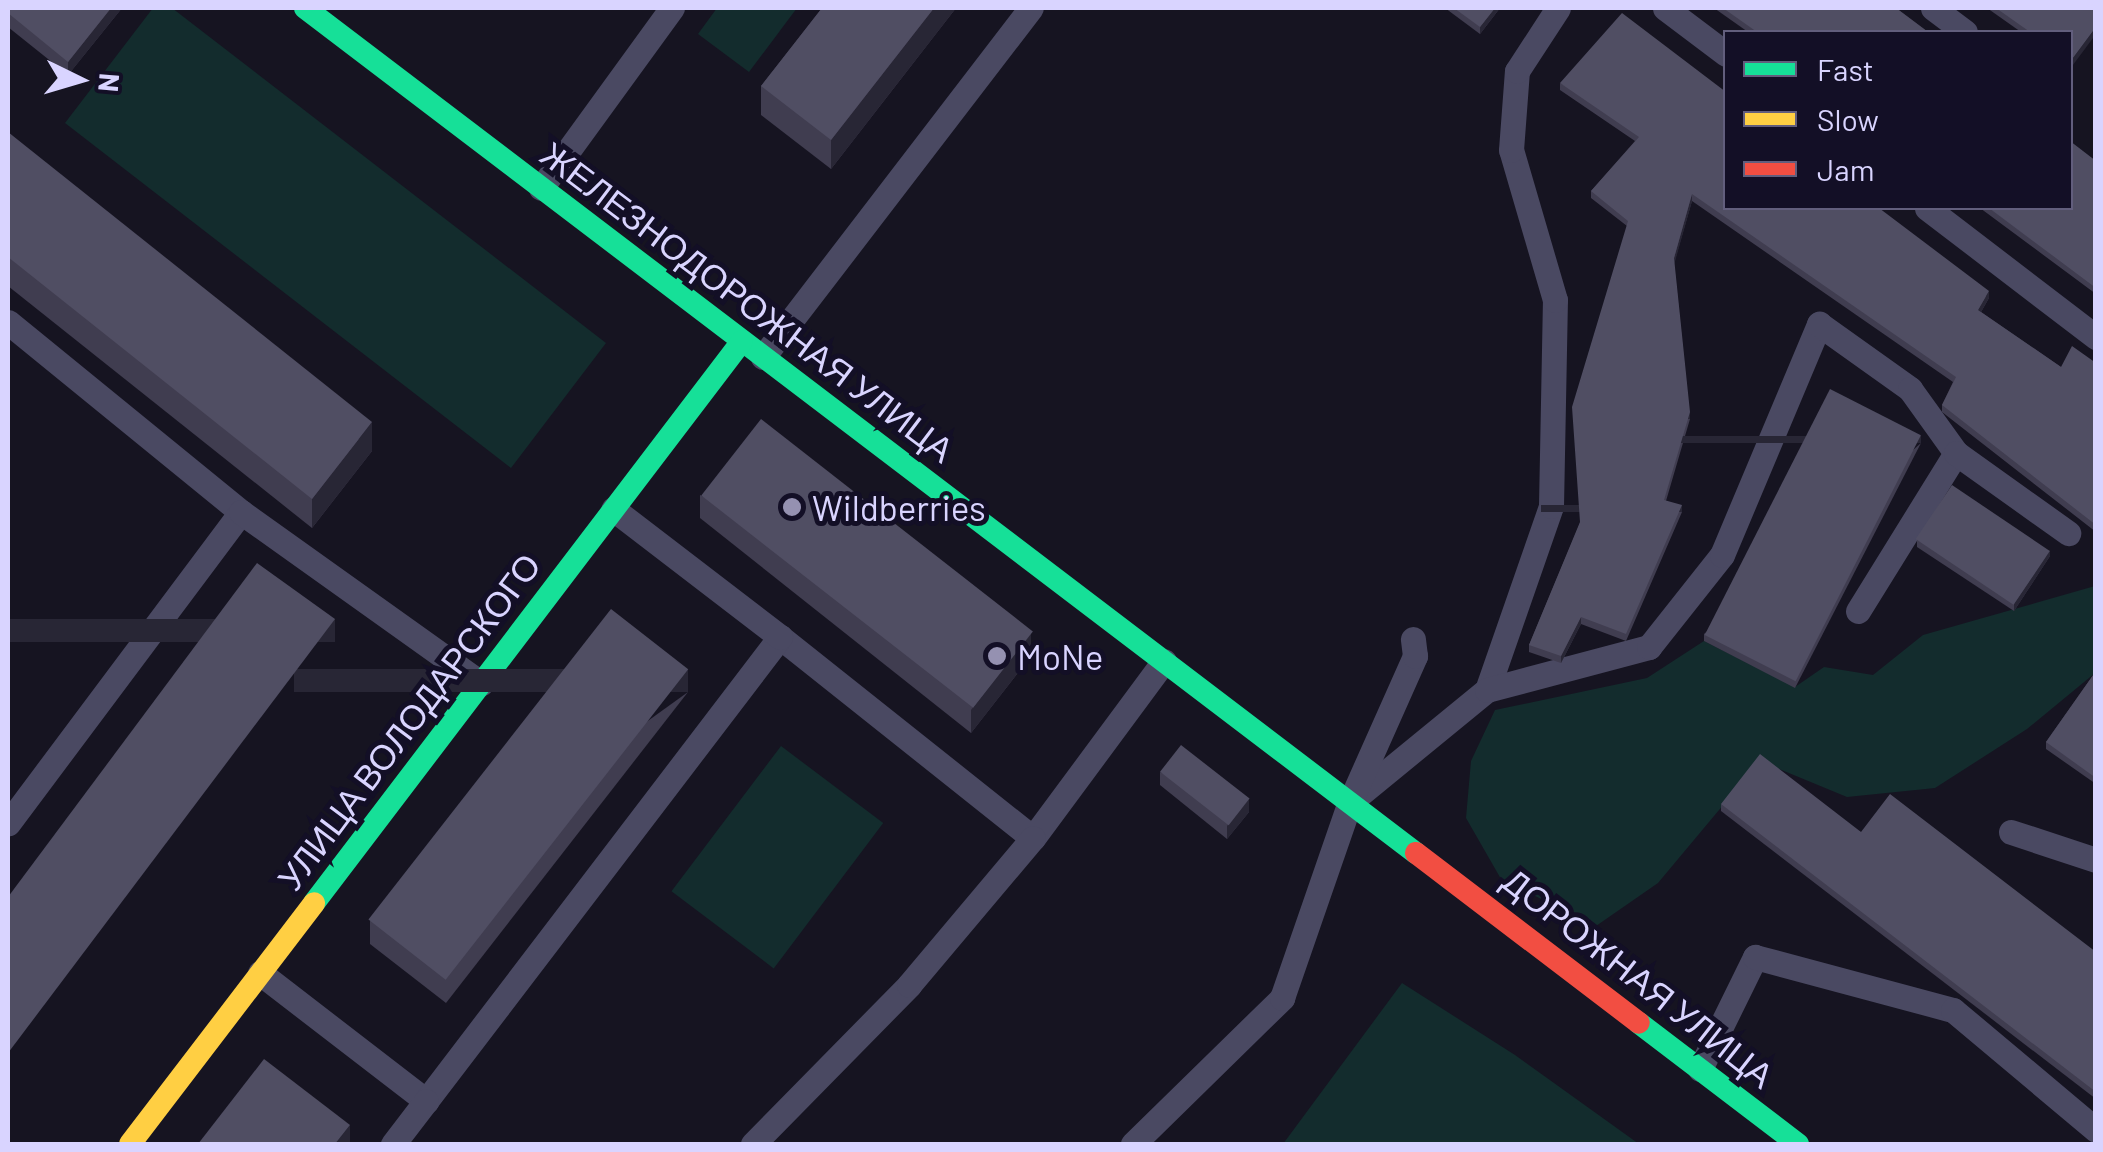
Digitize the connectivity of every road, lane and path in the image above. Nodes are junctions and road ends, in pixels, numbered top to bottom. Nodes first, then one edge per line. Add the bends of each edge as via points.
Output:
1 (305, 8) edge
2 (672, 8) edge
3 (1031, 8) edge
4 (1558, 8) edge
5 (1665, 8) edge
6 (1933, 8) edge
7 (1963, 30) edge
8 (1723, 52) edge
9 (541, 188) junction
10 (1930, 210) edge
11 (8, 322) edge
12 (2096, 337) edge
13 (742, 341) junction
14 (763, 357) junction
15 (1956, 454) junction
16 (614, 510) junction
17 (240, 512) junction
18 (2068, 533) dead end
19 (1858, 610) dead end
20 (780, 636) junction
21 (1413, 639) dead end
22 (1164, 661) junction
23 (481, 683) junction
24 (1488, 690) junction
25 (1350, 802) junction
26 (8, 822) edge
27 (2011, 832) dead end
28 (1033, 838) junction
29 (2096, 860) edge
30 (1437, 866) joint
31 (260, 973) junction
32 (1700, 1068) junction
33 (426, 1101) junction
34 (2096, 1130) edge
35 (130, 1144) edge
36 (393, 1144) edge
37 (753, 1144) edge
38 (1133, 1144) edge
39 (1798, 1144) edge

1 - 9 main road, ЖЕЛЕЗНОДОРОЖНАЯ УЛИЦА
2 - 9 lane
3 - 14 lane
4 - 24 lane via 1517,71 1511,150 1556,300 1551,506
5 - 8 lane
6 - 7 lane
9 - 13 main road, ЖЕЛЕЗНОДОРОЖНАЯ УЛИЦА
10 - 12 lane
11 - 17 lane
13 - 14 main road, ЖЕЛЕЗНОДОРОЖНАЯ УЛИЦА
13 - 16 main road, УЛИЦА ВОЛОДАРСКОГО
14 - 22 main road, ЖЕЛЕЗНОДОРОЖНАЯ УЛИЦА
15 - 18 lane
15 - 19 lane
15 - 24 lane via 1910,389 1819,324 1722,556 1649,647
16 - 20 lane
16 - 23 main road, УЛИЦА ВОЛОДАРСКОГО
17 - 23 lane
17 - 26 lane
20 - 28 lane
20 - 33 lane
21 - 25 lane via 1415,656
22 - 25 main road, ЖЕЛЕЗНОДОРОЖНАЯ УЛИЦА
22 - 28 lane
23 - 31 main road, УЛИЦА ВОЛОДАРСКОГО
24 - 25 lane
25 - 30 main road, ЖЕЛЕЗНОДОРОЖНАЯ УЛИЦА
25 - 38 lane via 1282,998
27 - 29 lane
28 - 37 lane via 909,985
30 - 32 main road, ДОРОЖНАЯ УЛИЦА
31 - 33 lane
31 - 35 main road, УЛИЦА ВОЛОДАРСКОГО
32 - 34 lane via 1754,957 1953,1010
32 - 39 main road, ДОРОЖНАЯ УЛИЦА
33 - 36 lane

